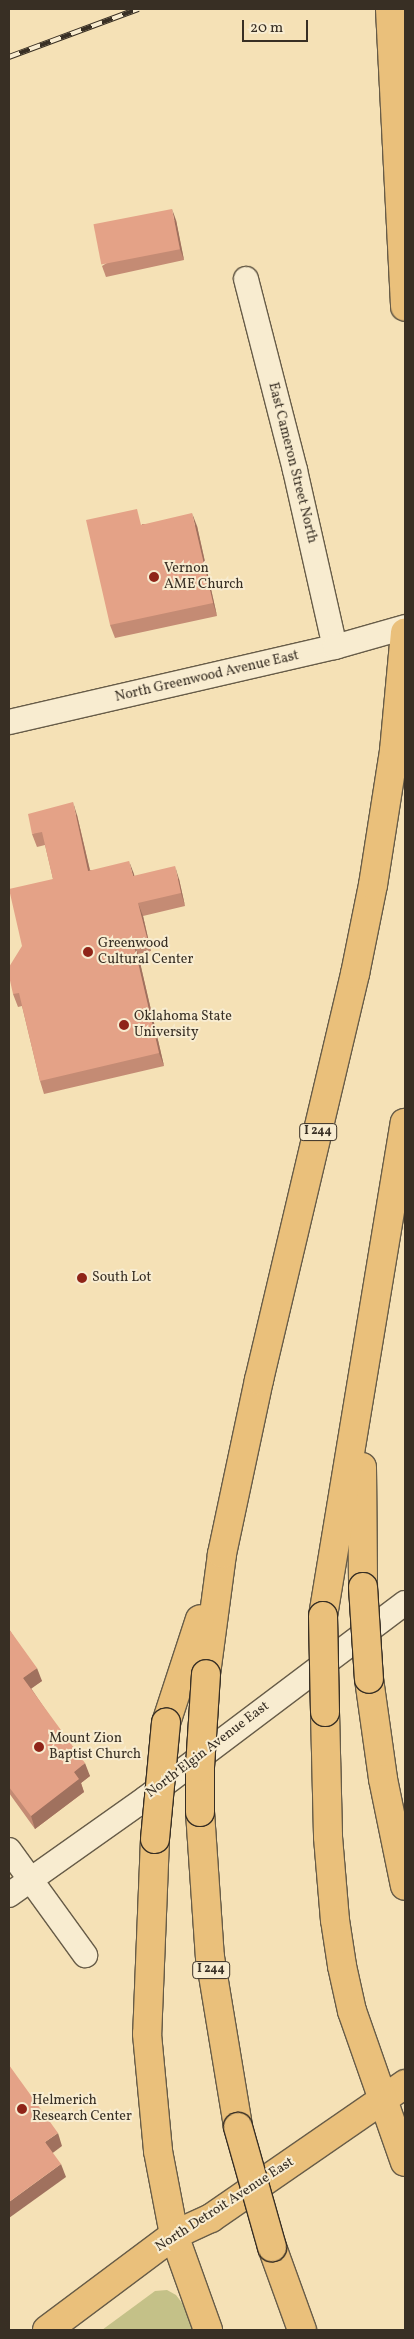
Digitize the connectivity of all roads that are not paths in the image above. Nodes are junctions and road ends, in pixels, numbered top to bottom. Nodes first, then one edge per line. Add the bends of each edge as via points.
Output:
1 (390, 9) edge
2 (246, 279) dead end
3 (405, 307) edge
4 (405, 627) edge
5 (405, 633) edge
6 (335, 647) junction
7 (9, 722) edge
8 (405, 1123) edge
9 (389, 1217) junction
10 (222, 1554) junction
11 (405, 1603) edge
12 (9, 1850) edge
13 (31, 1880) junction
14 (405, 1886) edge
15 (9, 1896) edge
16 (85, 1955) dead end
17 (405, 2084) edge
18 (382, 2101) junction
19 (405, 2162) edge
20 (174, 2235) junction
21 (47, 2330) edge
22 (208, 2330) edge
23 (302, 2330) edge

1 - 3 main road
2 - 6 street, East Cameron Street North via 295,470
4 - 6 street, North Greenwood Avenue East
5 - 10 main road, I 244 via 399,708 381,841 359,956
6 - 7 street, North Greenwood Avenue East
8 - 9 main road
9 - 14 main road, bridge via 369,1375 362,1463 363,1587 368,1679 383,1779
9 - 18 main road, bridge via 324,1616 328,1837 335,1920 352,2011
10 - 20 main road, bridge via 166,1724 155,1839 147,2034 158,2151
10 - 23 main road, I 244, bridge via 206,1674 200,1767 210,1957 238,2127 272,2247
11 - 13 street, North Elgin Avenue East via 146,1798
12 - 13 street
13 - 15 street, North Elgin Avenue East
13 - 16 street
17 - 18 main road, North Detroit Avenue East
18 - 19 main road
18 - 20 main road, North Detroit Avenue East via 211,2218
20 - 21 main road, North Detroit Avenue East
20 - 22 main road

